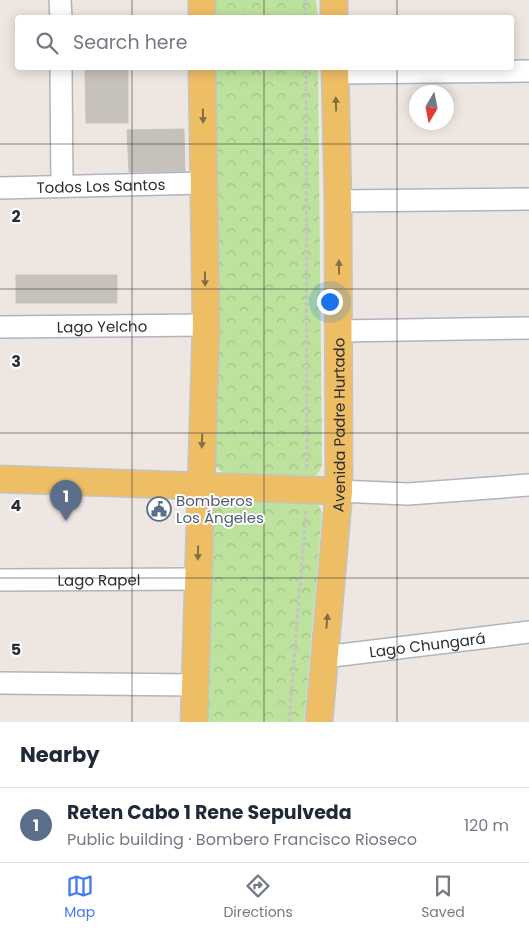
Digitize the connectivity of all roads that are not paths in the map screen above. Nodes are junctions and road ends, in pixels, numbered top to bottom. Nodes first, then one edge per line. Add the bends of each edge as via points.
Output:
1 (60, 0) edge
2 (202, 0) edge
3 (334, 0) edge
4 (60, 15) edge
5 (202, 15) edge
6 (334, 15) edge
7 (61, 70) edge
8 (202, 70) edge
9 (335, 70) edge
10 (529, 71) edge
11 (203, 183) junction
12 (62, 186) junction
13 (0, 188) edge
14 (529, 200) edge
15 (338, 201) junction
16 (206, 325) junction
17 (0, 327) edge
18 (529, 328) edge
19 (339, 331) junction
20 (0, 479) edge
21 (529, 485) edge
22 (200, 487) junction
23 (339, 491) junction
24 (198, 579) junction
25 (0, 580) edge
26 (529, 632) edge
27 (324, 657) junction
28 (0, 683) edge
29 (195, 685) junction
30 (194, 722) edge
31 (319, 722) edge

1 - 4 street
2 - 5 main road
3 - 6 main road
7 - 12 street
8 -> 11 main road
9 - 10 street
15 -> 9 main road, Avenida Padre Hurtado
11 - 12 street, Todos Los Santos
11 -> 16 main road
12 - 13 street, Todos Los Santos
14 - 15 street
19 -> 15 main road, Avenida Padre Hurtado
16 - 17 street, Lago Yelcho
16 -> 22 main road
18 - 19 street
19 - 23 main road, Avenida Padre Hurtado
20 - 22 main road
21 - 23 street via 425,494
22 - 23 main road
22 -> 24 main road
27 -> 23 main road, Avenida Padre Hurtado
24 - 25 street, Lago Rapel
24 - 29 main road
26 - 27 street, Lago Chungará
27 - 31 main road, Avenida Padre Hurtado
28 - 29 street
29 - 30 main road

